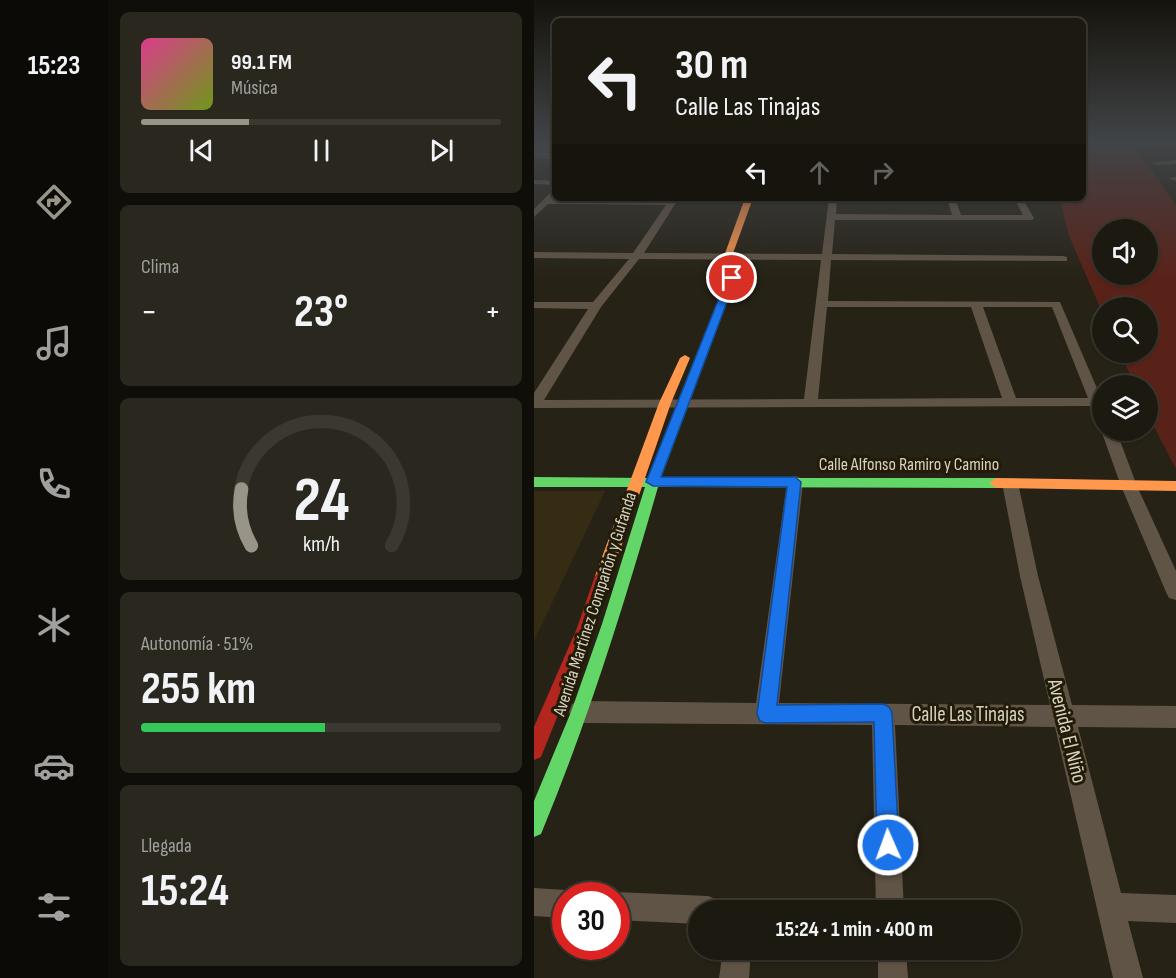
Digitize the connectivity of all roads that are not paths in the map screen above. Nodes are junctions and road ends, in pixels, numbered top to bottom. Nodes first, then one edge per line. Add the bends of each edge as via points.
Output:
1 (552, 195) edge
2 (546, 201) junction
3 (552, 201) edge
4 (673, 201) edge
5 (748, 201) edge
6 (833, 201) edge
7 (952, 201) edge
8 (1020, 201) edge
9 (534, 214) edge
10 (830, 217) junction
11 (958, 218) junction
12 (1054, 251) dead end
13 (734, 254) junction
14 (534, 255) edge
15 (637, 255) junction
16 (827, 255) junction
17 (1063, 259) dead end
18 (823, 304) junction
19 (976, 304) junction
20 (534, 305) edge
21 (596, 306) junction
22 (1092, 390) edge
23 (811, 402) junction
24 (665, 403) junction
25 (682, 403) junction
26 (534, 404) edge
27 (1011, 404) junction
28 (1092, 409) edge
29 (1112, 441) edge
30 (534, 482) edge
31 (636, 482) junction
32 (653, 482) junction
33 (795, 482) junction
34 (1010, 483) junction
35 (1129, 486) junction
36 (1176, 486) edge
37 (1176, 592) edge
38 (580, 712) junction
39 (883, 713) junction
40 (766, 714) junction
41 (1064, 714) junction
42 (1176, 717) edge
43 (534, 750) edge
44 (534, 827) edge
45 (890, 900) edge
46 (534, 903) edge
47 (552, 904) edge
48 (630, 907) edge
49 (1110, 907) junction
50 (688, 909) edge
51 (1176, 909) edge
52 (736, 960) edge
53 (892, 960) edge
54 (734, 978) edge
55 (893, 978) edge
56 (1128, 978) edge

1 - 2 street
2 - 3 street
2 - 9 street
4 - 15 street
5 - 13 street, Avenida Martínez Compañón y Gufanda
6 - 10 street
7 - 11 street
8 - 11 street via 1029,218
10 - 11 street
10 - 16 street
12 - 16 street
13 - 15 street
13 - 16 street
13 - 24 street, Avenida Martínez Compañón y Gufanda
13 - 25 street, Avenida Martínez Compañón y Gufanda
14 - 15 street
15 - 21 street
16 - 17 street
16 - 18 street
18 - 19 street
18 - 23 street
19 - 22 street via 1056,304
19 - 27 street
20 - 21 street
21 - 26 street
23 - 25 street
23 - 27 street
24 - 25 street
24 - 26 street
24 - 31 street, Avenida Martínez Compañón y Gufanda
25 - 32 street, Avenida Martínez Compañón y Gufanda
27 - 28 street
29 - 35 street
30 - 31 street, Calle Alfonso Ramiro y Camino
31 - 32 street, Calle Alfonso Ramiro y Camino
31 - 43 street, Avenida Martínez Compañón y Gufanda via 585,627
32 - 33 street, Calle Alfonso Ramiro y Camino
32 - 38 street, Avenida Martínez Compañón y Gufanda
33 - 34 street, Calle Alfonso Ramiro y Camino
33 - 40 street
34 - 35 street, Calle Alfonso Ramiro y Camino
34 - 41 street, Avenida El Niño
35 - 36 street, Calle Alfonso Ramiro y Camino
35 - 37 street
38 - 40 street, Calle Las Tinajas
38 - 44 street, Avenida Martínez Compañón y Gufanda
39 - 40 street, Calle Las Tinajas
39 - 41 street, Calle Las Tinajas
39 - 45 street
41 - 42 street, Calle Las Tinajas
41 - 49 street, Avenida El Niño
46 - 47 street
48 - 50 street
49 - 51 street
49 - 56 street, Avenida El Niño
52 - 54 street
53 - 55 street

